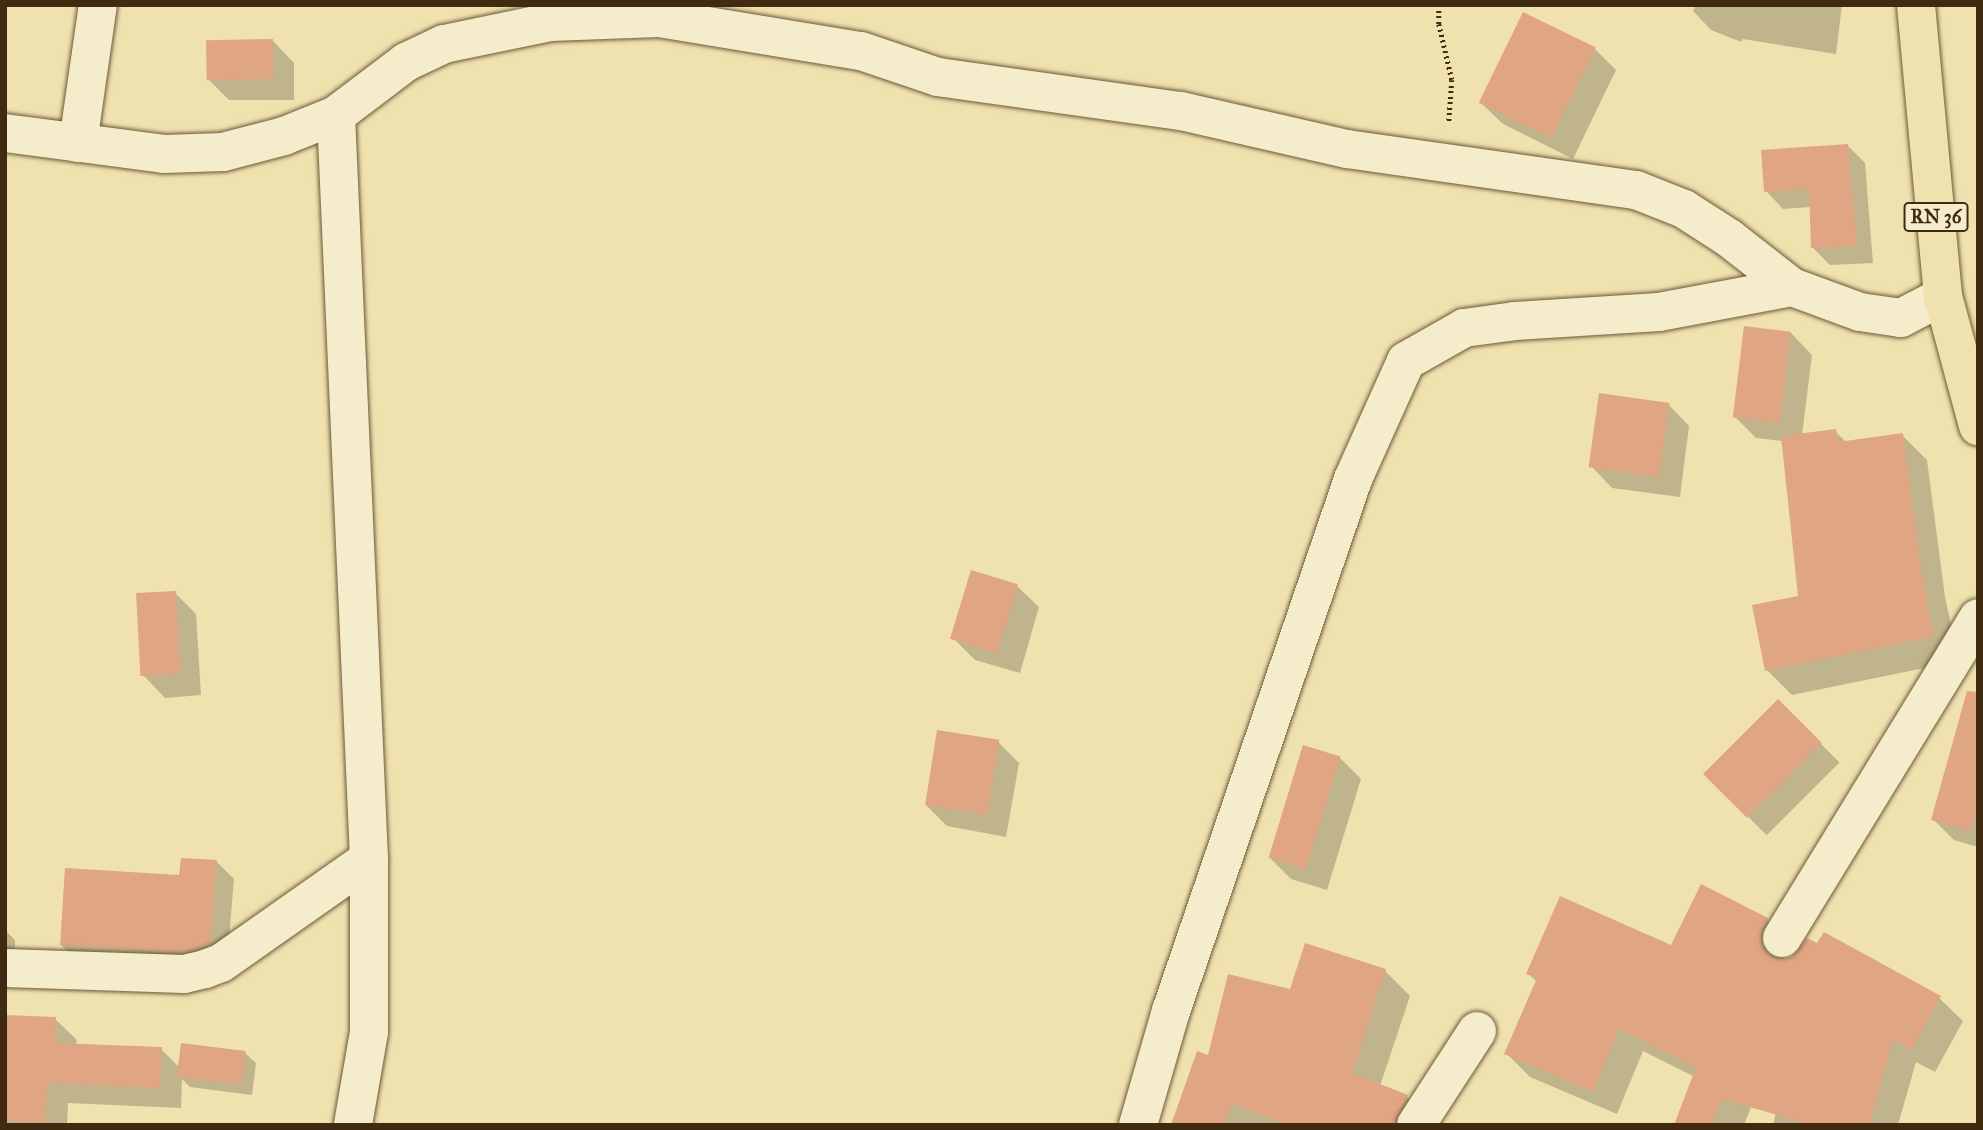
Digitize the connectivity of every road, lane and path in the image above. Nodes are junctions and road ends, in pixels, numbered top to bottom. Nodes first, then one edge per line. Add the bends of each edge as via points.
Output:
1 (98, 5) edge
2 (1439, 5) edge
3 (1916, 5) edge
4 (336, 116) junction
5 (5, 133) edge
6 (78, 143) junction
7 (1443, 161) junction
8 (1792, 287) junction
9 (1943, 296) junction
10 (1978, 426) edge
11 (1978, 618) edge
12 (369, 859) junction
13 (1782, 938) dead end
14 (5, 968) edge
15 (1477, 1031) dead end
16 (353, 1125) edge
17 (1138, 1125) edge
18 (1416, 1125) edge

1 - 6 street
2 - 7 path via 1452,80
3 - 9 main road, RN 36
4 - 6 street via 223,152 164,154
4 - 7 street via 406,62 444,44 550,22 659,18 862,51 938,76 1181,111 1347,149
4 - 12 street
5 - 6 street
7 - 8 street via 1636,190 1684,209
8 - 9 street via 1860,312 1901,318
8 - 17 street via 1659,312 1464,328 1406,361 1353,479 1171,1011
9 - 10 main road, RN 36
11 - 13 street
12 - 14 street via 222,963 205,969 160,974
12 - 16 street via 369,1032
15 - 18 street

